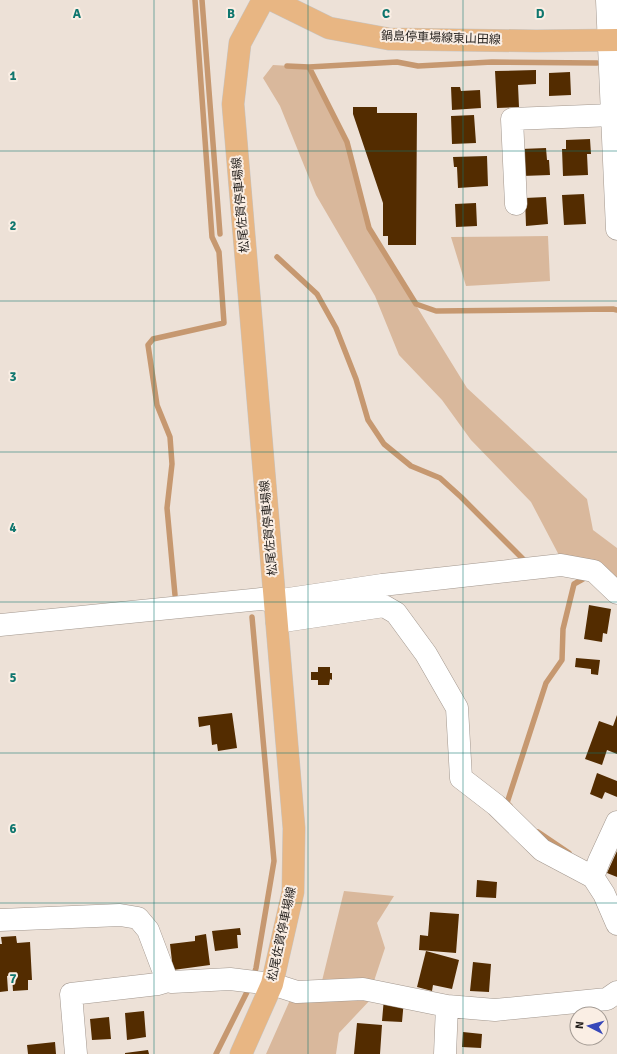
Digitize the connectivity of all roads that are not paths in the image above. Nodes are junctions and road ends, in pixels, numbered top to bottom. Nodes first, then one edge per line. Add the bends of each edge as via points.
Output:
1 (263, 0) edge
2 (272, 0) edge
3 (607, 0) edge
4 (613, 40) edge
5 (613, 115) junction
6 (516, 204) dead end
7 (617, 230) edge
8 (382, 584) junction
9 (617, 593) edge
10 (384, 606) junction
11 (276, 612) junction
12 (0, 625) edge
13 (617, 822) edge
14 (593, 877) junction
15 (0, 920) edge
16 (617, 924) edge
17 (168, 981) junction
18 (259, 982) junction
19 (617, 992) edge
20 (447, 1006) junction
21 (76, 1054) edge
22 (241, 1054) edge
23 (444, 1054) edge

1 - 11 main road, 松尾佐賀停車場線 via 240,43 233,104
2 - 4 main road, 鍋島停車場線東山田線 via 329,28 389,39
3 - 4 street
4 - 5 street
5 - 6 street via 512,119
5 - 7 street
8 - 9 street via 561,565 594,571
8 - 10 street
8 - 11 street
10 - 11 street
10 - 14 street via 396,613 426,654 457,708 461,778 496,805 542,850
11 - 12 street via 261,599
11 - 18 main road, 松尾佐賀停車場線 via 294,828 293,892
13 - 14 street
14 - 16 street via 604,894
15 - 17 street via 120,915 138,918 148,930
17 - 18 street via 230,979
17 - 21 street via 71,994
18 - 20 street via 297,992 363,989
18 - 22 main road, 松尾佐賀停車場線
19 - 20 street via 606,1000 495,1010
20 - 23 street

